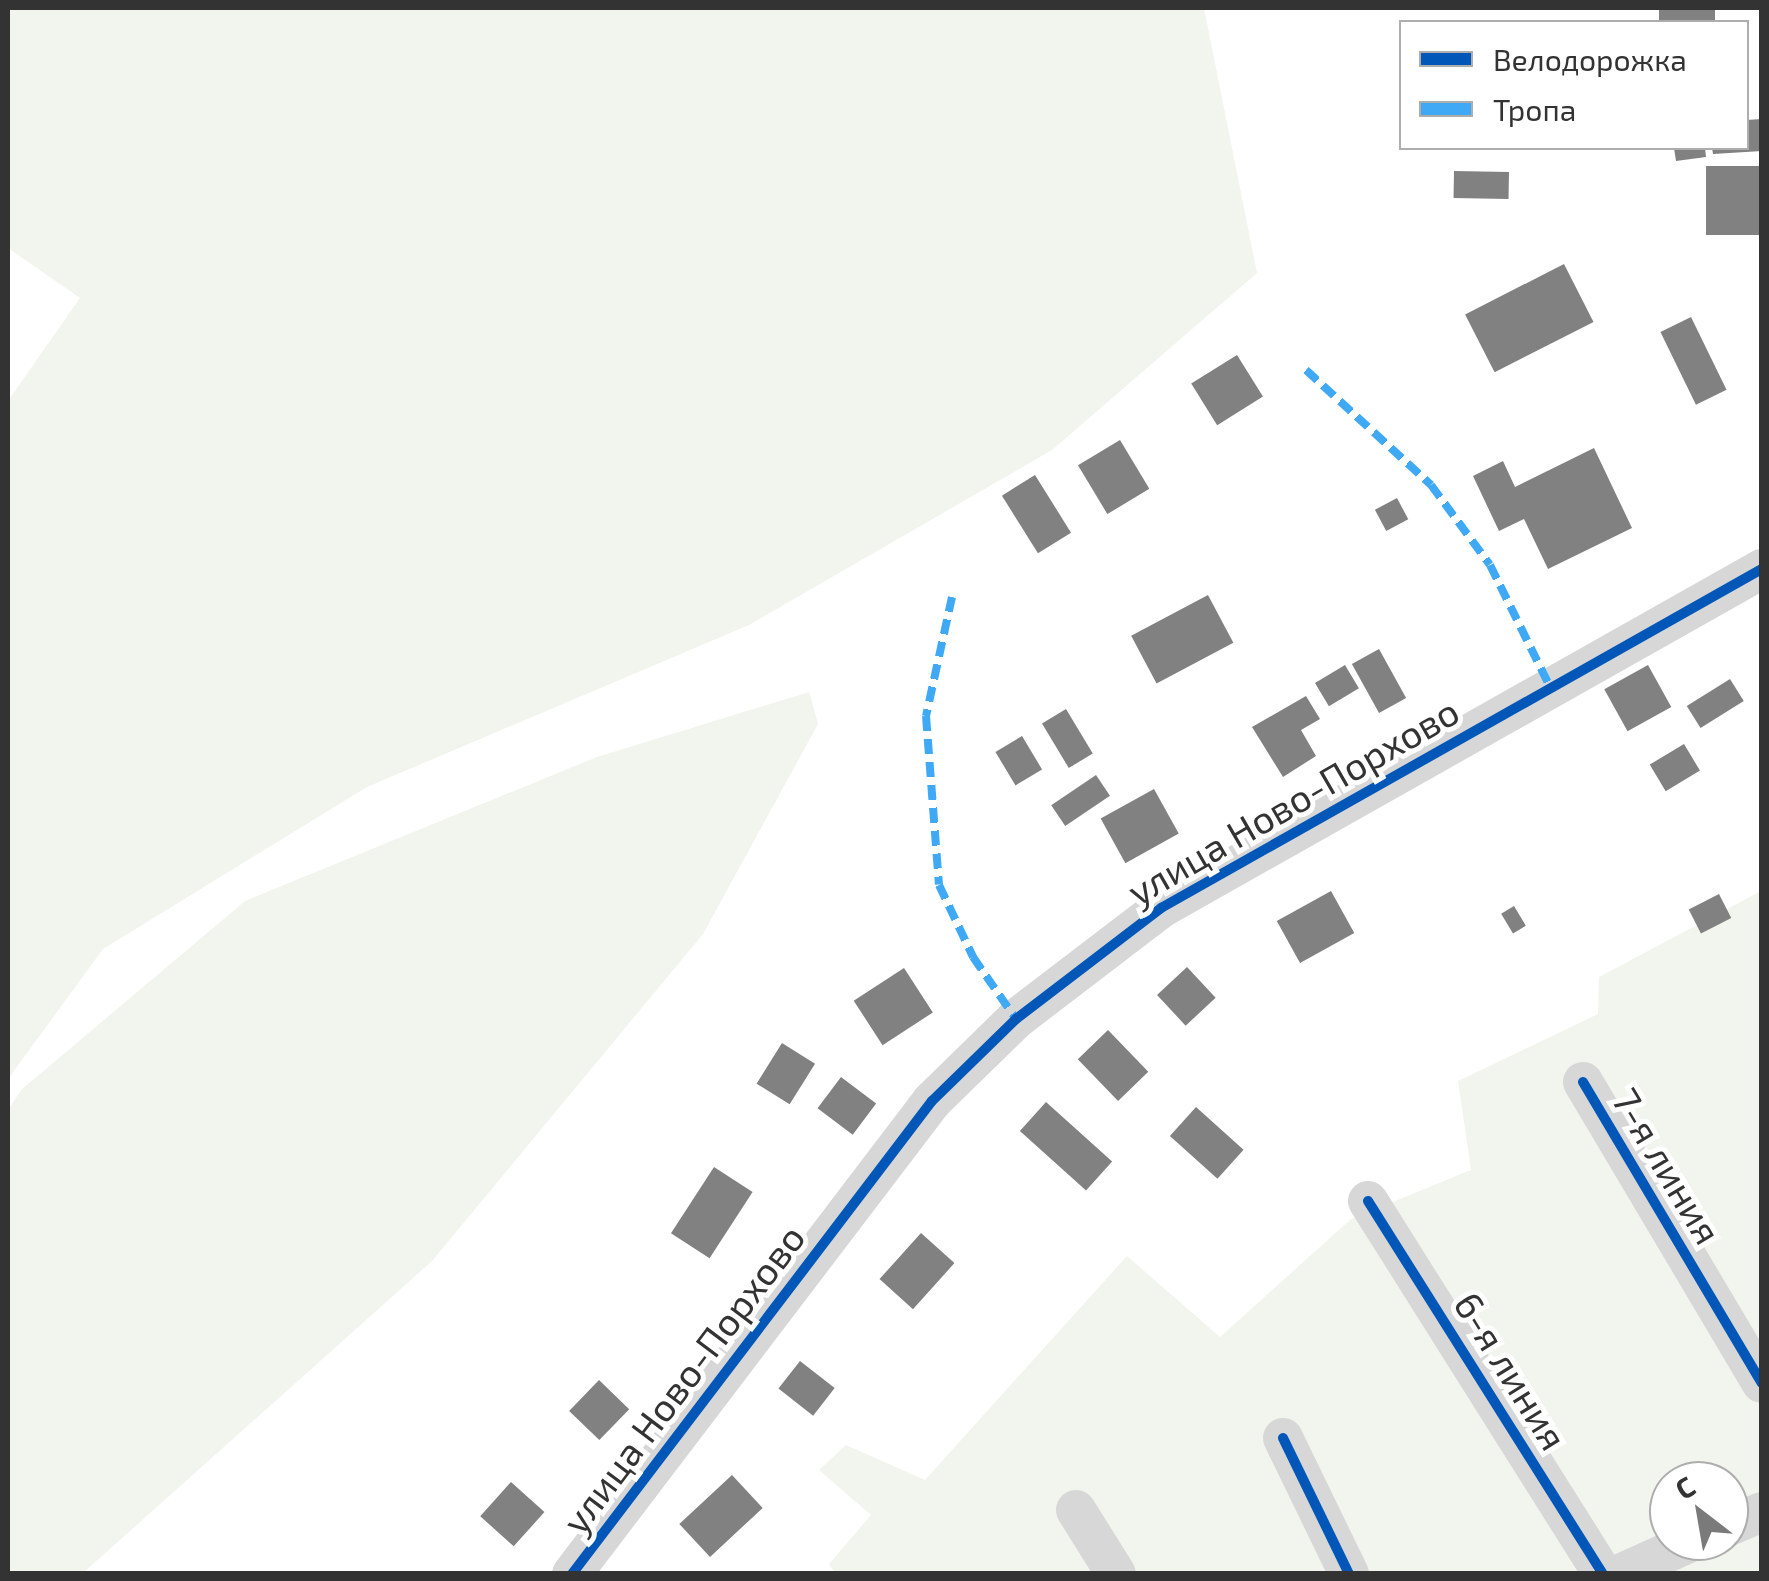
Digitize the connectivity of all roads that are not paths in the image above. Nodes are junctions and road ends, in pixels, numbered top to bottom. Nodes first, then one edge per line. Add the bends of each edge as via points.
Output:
1 (1762, 569) edge
2 (1583, 1082) dead end
3 (1368, 1201) dead end
4 (1762, 1382) edge
5 (1283, 1438) dead end
6 (1076, 1510) dead end
7 (572, 1574) edge
8 (1116, 1574) edge
9 (1349, 1574) edge
10 (1602, 1574) edge

1 - 7 street, улица Ново-Порхово via 1161,908 1016,1019 932,1101
2 - 4 street, 7-я линия
3 - 10 street, 6-я линия
5 - 9 street
6 - 8 street

